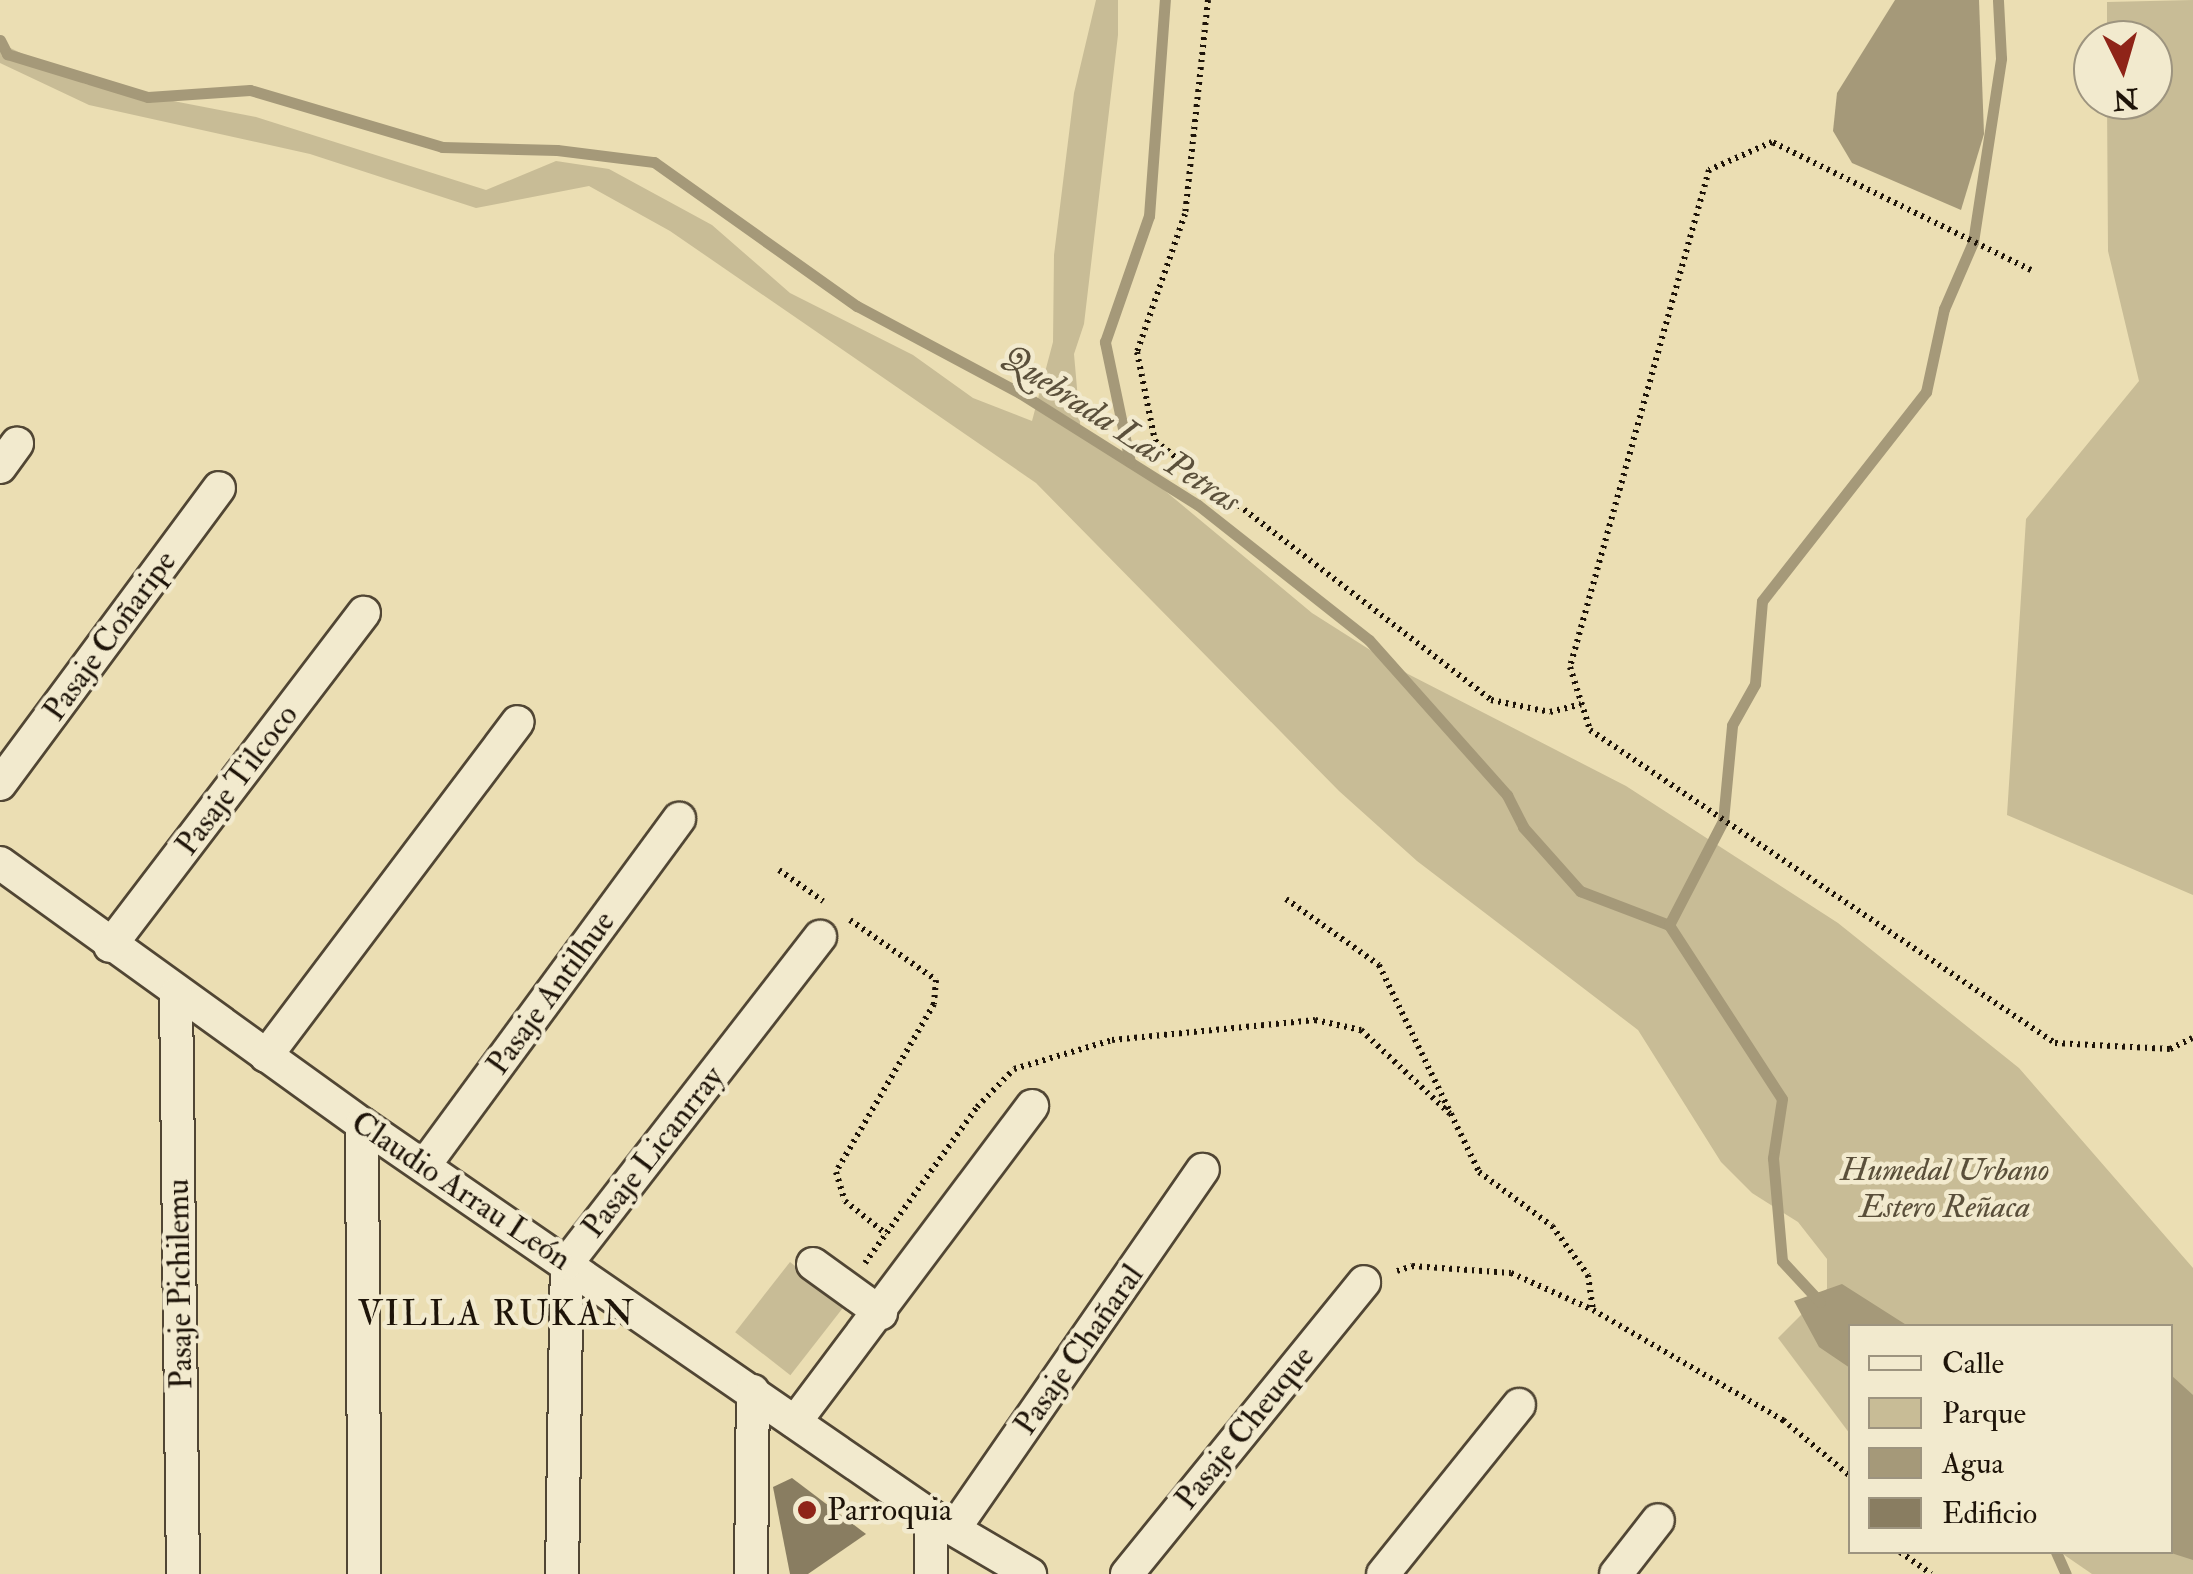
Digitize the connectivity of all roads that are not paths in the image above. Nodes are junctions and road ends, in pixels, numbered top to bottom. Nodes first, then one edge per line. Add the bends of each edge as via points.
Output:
1 (219, 488) dead end
2 (364, 614) dead end
3 (518, 722) dead end
4 (0, 784) edge
5 (679, 819) dead end
6 (0, 863) edge
7 (831, 926) road end
8 (110, 946) junction
9 (176, 994) junction
10 (266, 1056) junction
11 (1032, 1106) dead end
12 (362, 1124) junction
13 (424, 1166) junction
14 (1204, 1170) dead end
15 (566, 1263) junction
16 (813, 1264) dead end
17 (1364, 1282) road end
18 (881, 1312) junction
19 (753, 1391) junction
20 (1519, 1405) dead end
21 (795, 1422) junction
22 (1658, 1520) dead end
23 (942, 1522) junction
24 (183, 1574) edge
25 (364, 1574) edge
26 (562, 1574) edge
27 (752, 1574) edge
28 (931, 1574) edge
29 (1030, 1574) edge
30 (1127, 1574) edge
31 (1383, 1574) edge
32 (1616, 1574) edge

1 - 4 street, Pasaje Coñaripe
2 - 8 street, Pasaje Tilcoco
3 - 10 street
5 - 13 street, Pasaje Antilhue
6 - 8 street, Claudio Arrau León
7 - 15 street, Pasaje Licanrray
8 - 9 street, Claudio Arrau León
9 - 10 street, Claudio Arrau León
9 - 24 street, Pasaje Pichilemu
10 - 12 street, Claudio Arrau León
11 - 18 street
12 - 13 street, Claudio Arrau León
12 - 25 street
13 - 15 street, Claudio Arrau León
14 - 23 street, Pasaje Chañaral
15 - 19 street, Claudio Arrau León
15 - 26 street, Pasaje Licanrray
16 - 18 street
17 - 30 street, Pasaje Cheuque
18 - 21 street
19 - 21 street, Claudio Arrau León
19 - 27 street
20 - 31 street
21 - 23 street, Claudio Arrau León
22 - 32 street
23 - 28 street
23 - 29 street, Claudio Arrau León

